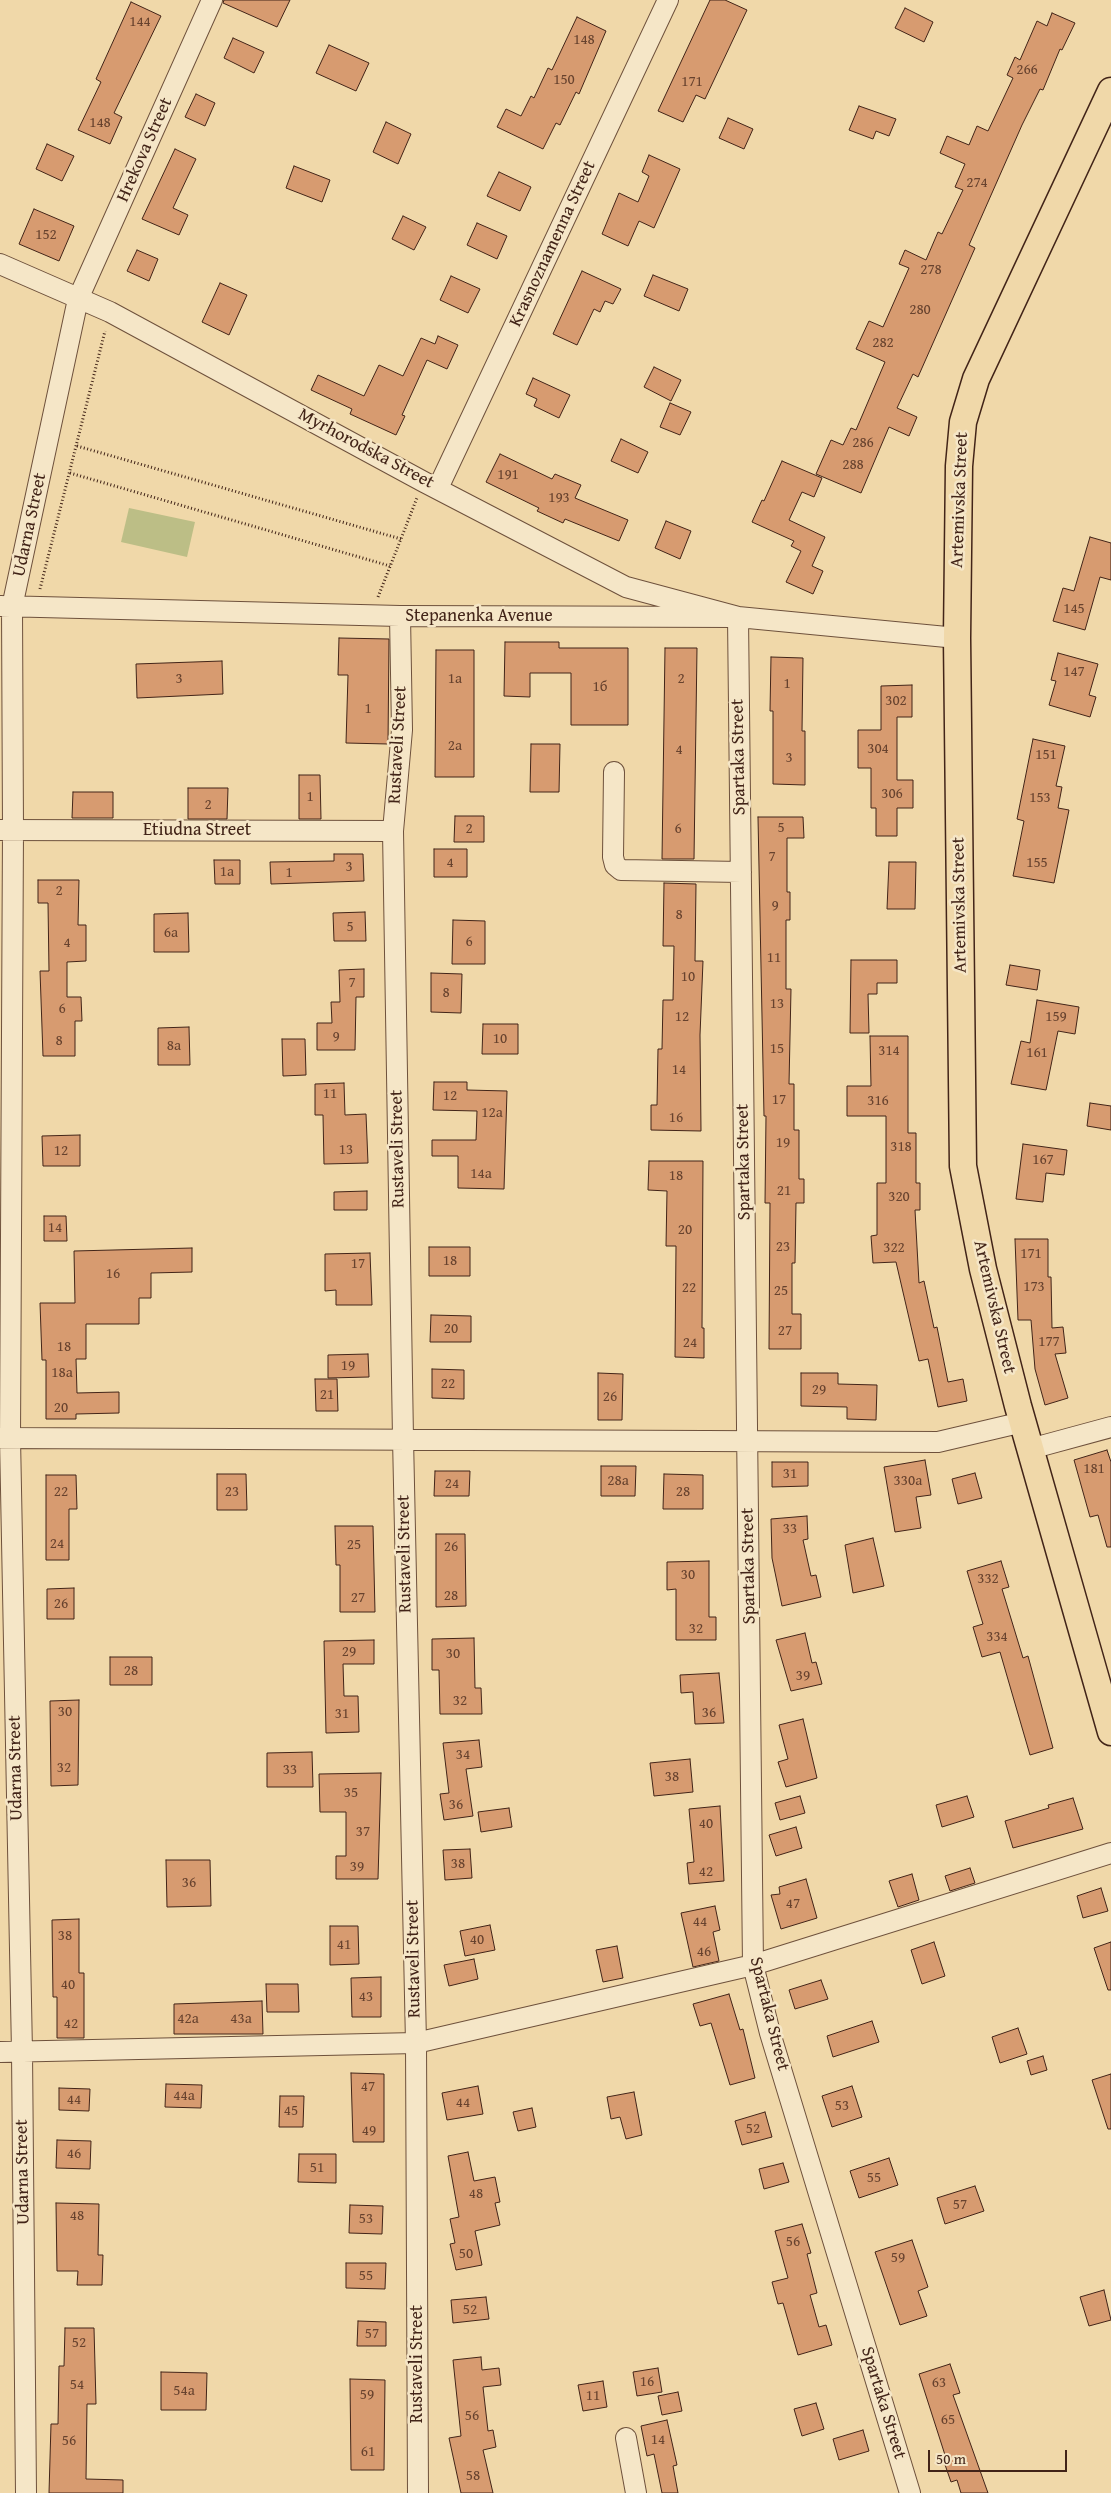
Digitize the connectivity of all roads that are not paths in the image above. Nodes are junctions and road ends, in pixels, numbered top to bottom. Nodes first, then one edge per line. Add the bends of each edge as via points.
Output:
1 (212, 0) edge
2 (668, 0) edge
3 (1111, 91) edge
4 (0, 264) edge
5 (78, 299) junction
6 (431, 485) junction
7 (6, 607) edge
8 (400, 616) junction
9 (738, 617) junction
10 (957, 638) junction
11 (6, 771) edge
12 (614, 772) dead end
13 (7, 830) edge
14 (393, 831) junction
15 (741, 872) junction
16 (1023, 1422) junction
17 (1111, 1427) edge
18 (5, 1438) edge
19 (402, 1438) junction
20 (747, 1439) junction
21 (1030, 1449) junction
22 (1111, 1732) edge
23 (1111, 1853) edge
24 (753, 1965) junction
25 (416, 2043) junction
26 (0, 2052) edge
27 (22, 2052) junction
28 (626, 2438) dead end
29 (26, 2493) edge
30 (418, 2493) edge
31 (636, 2493) edge
32 (910, 2493) edge

1 - 5 street, Hrekova Street
2 - 6 street, Krasnoznamenna Street
3 - 10 main road, Artemivska Street via 976,379 963,422 959,466
4 - 5 street, Myrhorodska Street
5 - 6 street, Myrhorodska Street via 110,312
5 - 7 street, Udarna Street
6 - 9 street, Myrhorodska Street via 626,587
7 - 8 street, Stepanenka Avenue
7 - 11 street, Udarna Street
8 - 9 street, Stepanenka Avenue
8 - 14 street, Rustaveli Street via 402,730
9 - 10 street, Stepanenka Avenue
9 - 15 street, Spartaka Street
10 - 16 main road, Artemivska Street via 963,1166 983,1268
11 - 13 street, Udarna Street
12 - 15 street via 613,857 621,870
13 - 14 street, Etiudna Street
13 - 18 street, Udarna Street
14 - 19 street, Rustaveli Street
15 - 20 street, Spartaka Street
16 - 20 street via 938,1442
16 - 21 main road, Artemivska Street
17 - 21 street
18 - 19 street
18 - 27 street, Udarna Street
19 - 20 street
19 - 25 street, Rustaveli Street
20 - 24 street, Spartaka Street
21 - 22 main road, Artemivska Street
23 - 24 street
24 - 25 street
24 - 32 street, Spartaka Street via 770,2033
25 - 27 street
25 - 30 street, Rustaveli Street
26 - 27 street
27 - 29 street, Udarna Street
28 - 31 street

